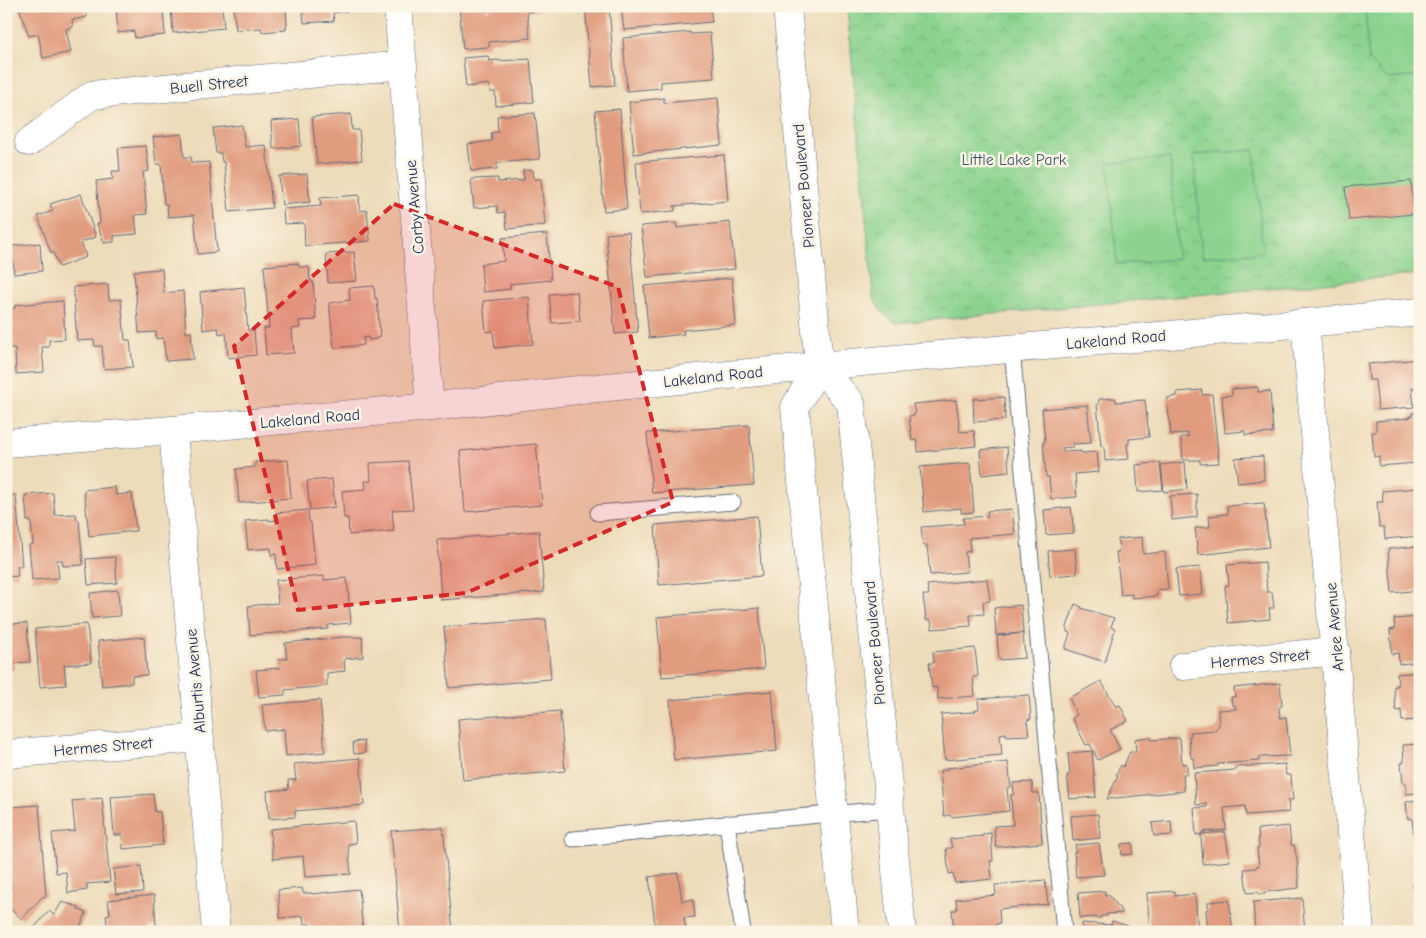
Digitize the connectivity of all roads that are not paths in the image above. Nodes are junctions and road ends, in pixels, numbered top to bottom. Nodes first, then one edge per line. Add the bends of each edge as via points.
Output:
1 (398, 6) edge
2 (787, 6) edge
3 (403, 65) junction
4 (29, 142) dead end
5 (1420, 312) edge
6 (1306, 323) junction
7 (1012, 348) junction
8 (819, 366) junction
9 (430, 407) junction
10 (173, 430) junction
11 (6, 443) edge
12 (733, 502) dead end
13 (598, 513) dead end
14 (1336, 651) junction
15 (1184, 666) dead end
16 (200, 738) junction
17 (6, 754) edge
18 (890, 809) junction
19 (834, 813) junction
20 (727, 823) junction
21 (573, 839) dead end
22 (216, 932) edge
23 (743, 932) edge
24 (845, 932) edge
25 (902, 932) edge
26 (1064, 932) edge
27 (1360, 932) edge

1 - 3 street, Corby Avenue
2 - 8 street, Pioneer Boulevard
3 - 4 street, Buell Street via 92,95
3 - 9 street, Corby Avenue
5 - 6 street, Lakeland Road
6 - 7 street, Lakeland Road
6 - 14 street, Arlee Avenue
7 - 8 street, Lakeland Road
7 - 26 lane
8 - 9 street, Lakeland Road
8 - 18 street, Pioneer Boulevard via 851,403
8 - 19 street via 795,407
9 - 10 street, Lakeland Road
10 - 11 street, Lakeland Road
10 - 16 street, Alburtis Avenue
12 - 13 lane
14 - 15 street, Hermes Street
14 - 27 street, Arlee Avenue
16 - 17 street, Hermes Street
16 - 22 street, Alburtis Avenue
18 - 19 lane
18 - 25 street, Pioneer Boulevard
19 - 20 lane
19 - 24 street
20 - 21 lane
20 - 23 lane

